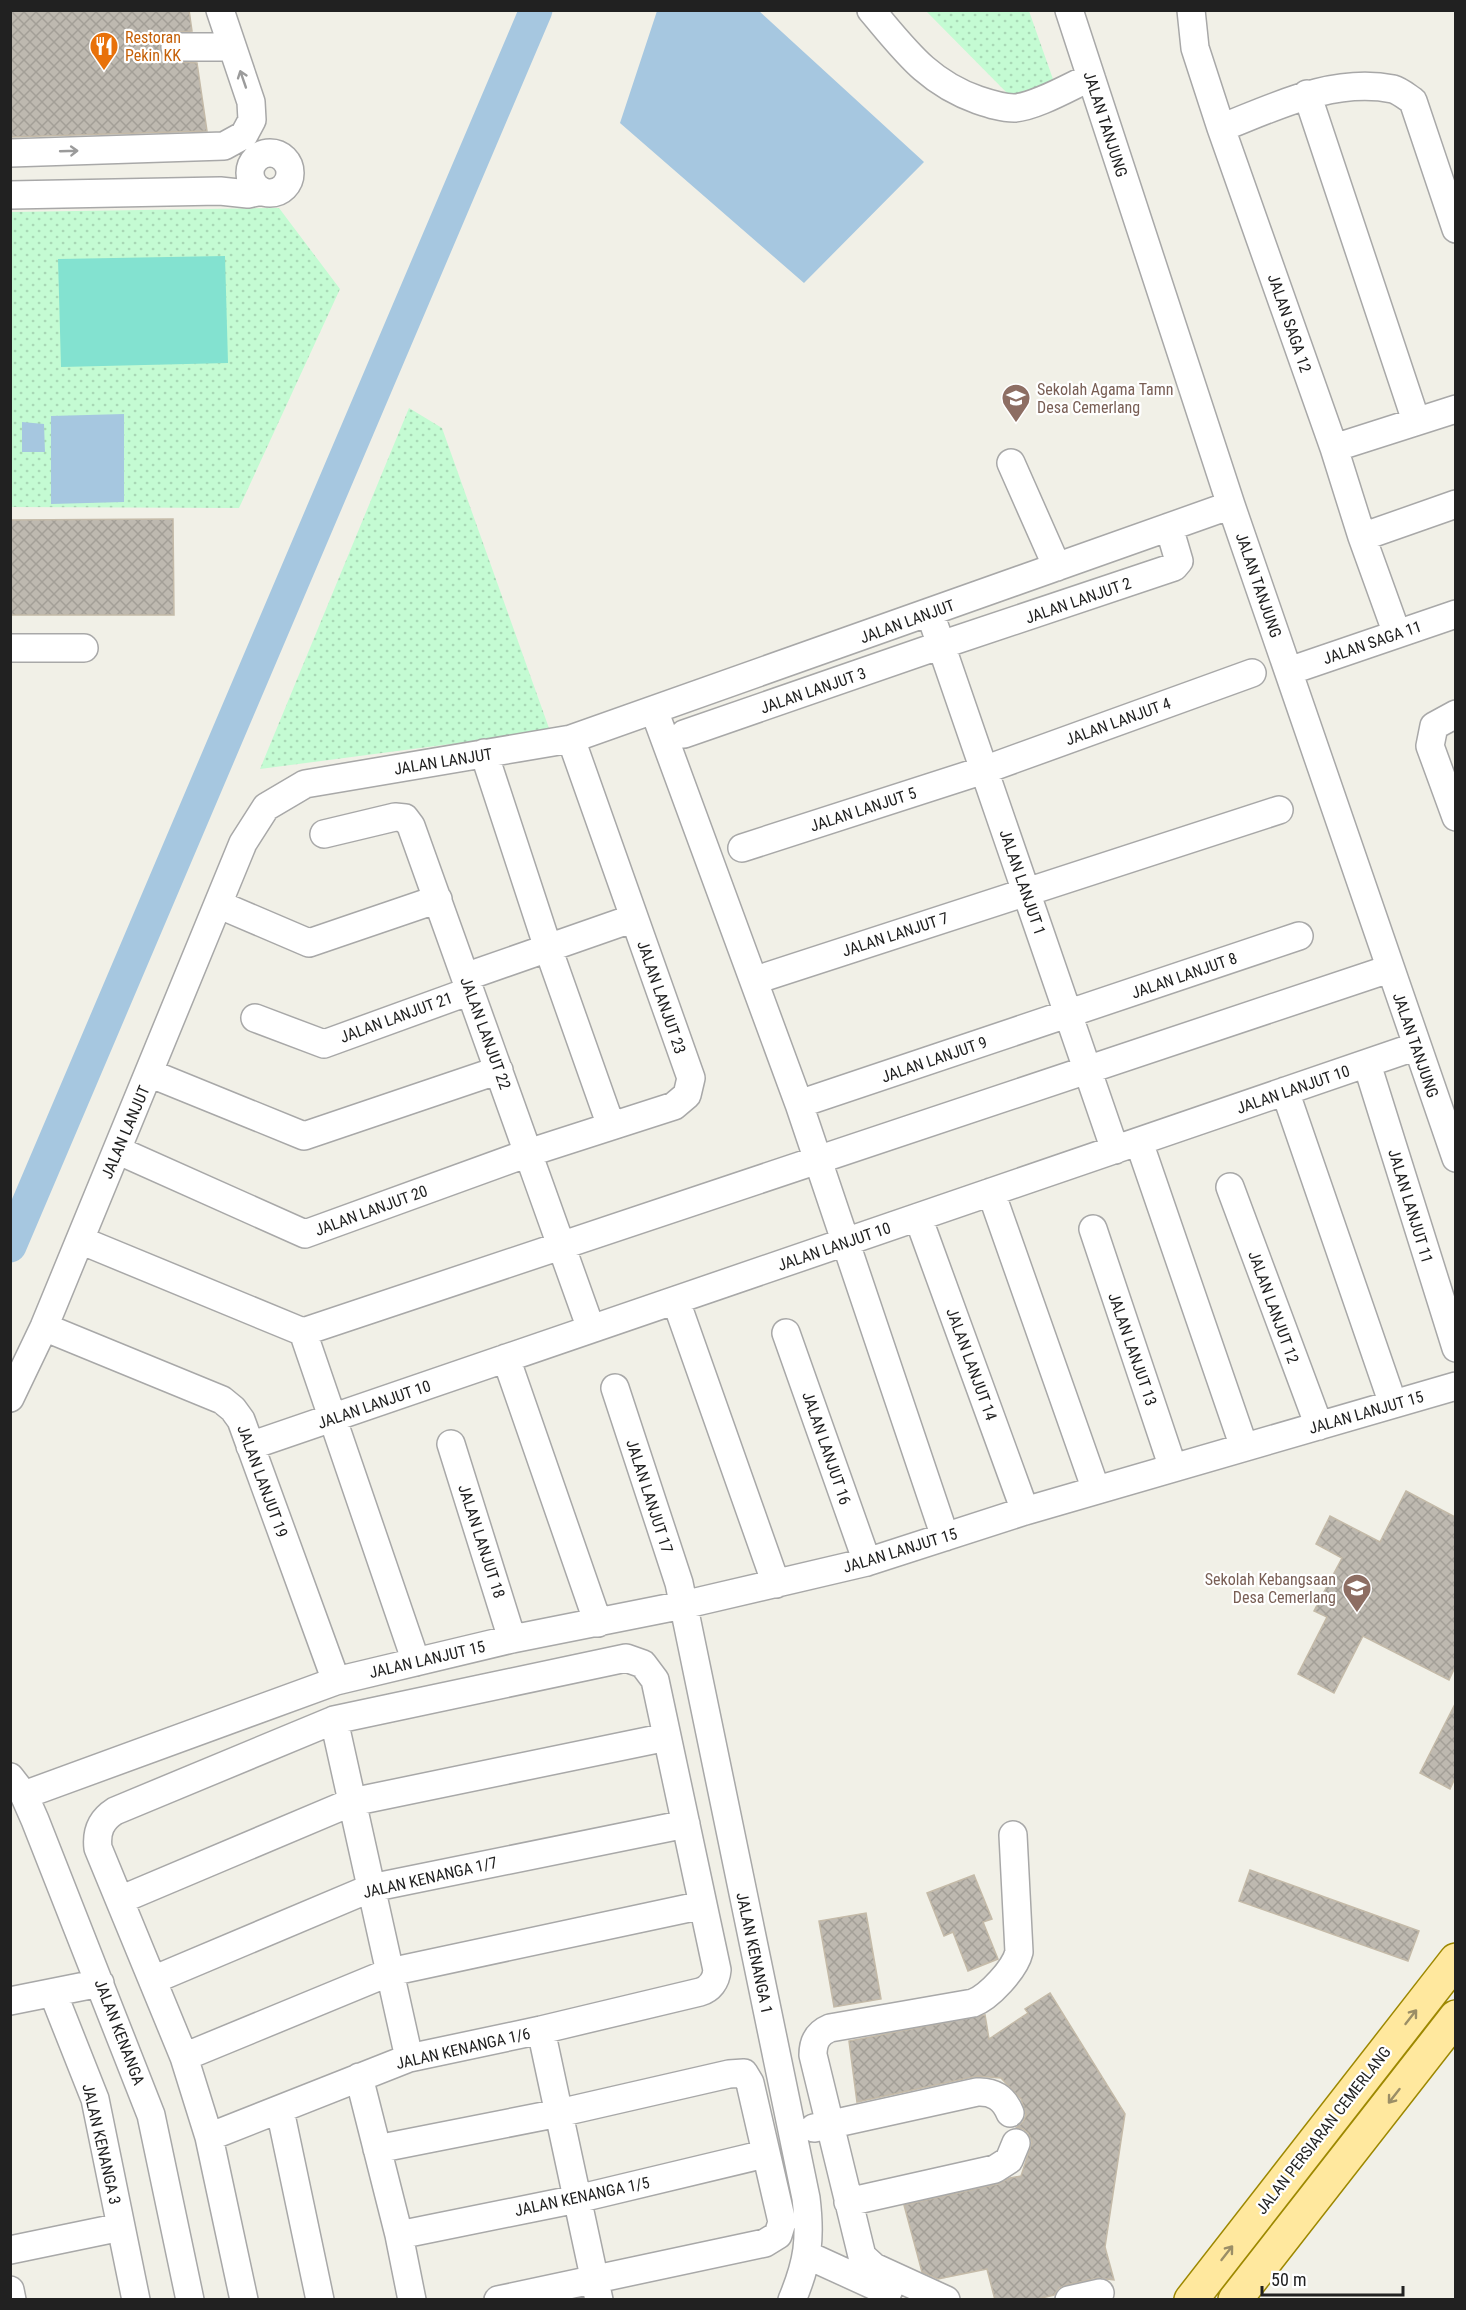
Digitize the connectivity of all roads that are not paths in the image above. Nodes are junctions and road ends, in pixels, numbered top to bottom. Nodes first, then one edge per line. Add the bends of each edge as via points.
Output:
1 (220, 10) edge
2 (871, 10) edge
3 (1069, 10) edge
4 (1196, 11) edge
5 (175, 47) dead end
6 (232, 47) junction
7 (1090, 76) junction
8 (1307, 94) junction
9 (248, 127) junction
10 (1221, 128) junction
11 (10, 153) edge
12 (10, 195) edge
13 (1455, 230) edge
14 (1455, 408) edge
15 (1416, 421) junction
16 (1334, 448) junction
17 (1011, 463) dead end
18 (1455, 504) edge
19 (1231, 505) junction
20 (1169, 527) junction
21 (1362, 537) junction
22 (1057, 567) junction
23 (930, 613) junction
24 (1455, 614) edge
25 (1397, 634) junction
26 (941, 645) junction
27 (10, 648) edge
28 (84, 648) dead end
29 (1289, 671) junction
30 (1252, 673) dead end
31 (654, 710) junction
32 (1455, 714) edge
33 (684, 735) dead end
34 (571, 740) junction
35 (484, 753) junction
36 (984, 770) junction
37 (1279, 810) dead end
38 (1455, 817) edge
39 (324, 834) dead end
40 (742, 848) dead end
41 (1026, 891) junction
42 (438, 899) junction
43 (220, 904) junction
44 (634, 918) junction
45 (1299, 936) dead end
46 (548, 948) junction
47 (1389, 969) junction
48 (765, 977) dead end
49 (468, 984) junction
50 (1068, 1014) junction
51 (255, 1018) dead end
52 (1417, 1046) junction
53 (1367, 1064) junction
54 (1088, 1069) junction
55 (499, 1070) junction
56 (149, 1073) junction
57 (1286, 1091) junction
58 (799, 1104) junction
59 (611, 1126) junction
60 (1127, 1146) junction
61 (117, 1150) junction
62 (528, 1153) junction
63 (1455, 1158) edge
64 (817, 1160) junction
65 (1230, 1187) dead end
66 (991, 1192) junction
67 (918, 1217) junction
68 (1093, 1229) dead end
69 (80, 1239) junction
70 (845, 1243) junction
71 (561, 1246) junction
72 (676, 1300) junction
73 (44, 1328) junction
74 (591, 1329) junction
75 (303, 1332) junction
76 (786, 1333) dead end
77 (1455, 1348) edge
78 (506, 1358) junction
79 (1455, 1386) edge
80 (615, 1388) dead end
81 (10, 1398) edge
82 (1393, 1404) junction
83 (334, 1417) junction
84 (1318, 1426) junction
85 (451, 1444) dead end
86 (250, 1446) junction
87 (1244, 1447) junction
88 (1173, 1468) junction
89 (1096, 1490) junction
90 (1025, 1510) junction
91 (945, 1537) junction
92 (867, 1562) junction
93 (776, 1584) junction
94 (683, 1605) junction
95 (598, 1623) junction
96 (512, 1639) junction
97 (416, 1662) junction
98 (336, 1681) junction
99 (334, 1720) junction
100 (667, 1737) junction
101 (17, 1786) edge
102 (352, 1802) junction
103 (686, 1824) junction
104 (1013, 1835) dead end
105 (371, 1888) junction
106 (120, 1899) junction
107 (703, 1905) junction
108 (1455, 1960) edge
109 (390, 1972) junction
110 (153, 1980) junction
111 (100, 1983) junction
112 (53, 1993) junction
113 (10, 2001) edge
114 (1455, 2017) edge
115 (541, 2030) junction
116 (184, 2057) junction
117 (409, 2058) junction
118 (359, 2077) junction
119 (280, 2110) junction
120 (559, 2113) junction
121 (1010, 2113) dead end
122 (830, 2125) junction
123 (792, 2133) junction
124 (209, 2137) junction
125 (1016, 2143) dead end
126 (377, 2149) junction
127 (765, 2154) junction
128 (577, 2199) junction
129 (848, 2202) junction
130 (121, 2227) junction
131 (399, 2235) junction
132 (10, 2250) edge
133 (807, 2255) junction
134 (10, 2290) edge
135 (597, 2290) edge
136 (1100, 2294) dead end
137 (12, 2300) edge
138 (136, 2300) edge
139 (190, 2300) edge
140 (243, 2300) edge
141 (320, 2300) edge
142 (412, 2300) edge
143 (498, 2300) edge
144 (792, 2300) edge
145 (905, 2300) edge
146 (946, 2300) edge
147 (1069, 2300) edge
148 (1191, 2300) edge
149 (1235, 2300) edge

1 - 6 street
2 - 7 street via 933,78 956,92 992,105 1016,108
3 - 7 street, JALAN TANJUNG
4 - 10 street, JALAN SAGA 12 via 1195,48
5 - 6 street
9 -> 6 street via 252,120 251,102
7 - 19 street, JALAN TANJUNG
8 - 10 street
8 - 13 street via 1361,87 1395,90 1413,101
8 - 15 street
11 -> 9 street via 224,146 244,135
9 - 12 street via 259,172 220,191
10 - 16 street, JALAN SAGA 12
14 - 15 street
15 - 16 street
16 - 21 street, JALAN SAGA 12
17 - 22 street
18 - 21 street
19 - 20 street, JALAN LANJUT
19 - 29 street, JALAN TANJUNG
20 - 22 street, JALAN LANJUT
20 - 26 street, JALAN LANJUT 2 via 1179,561 1174,567
21 - 25 street, JALAN SAGA 12
22 - 23 street, JALAN LANJUT
23 - 26 street, JALAN LANJUT 1
23 - 31 street, JALAN LANJUT
24 - 25 street, JALAN SAGA 11
25 - 29 street, JALAN SAGA 11
26 - 33 street, JALAN LANJUT 3
26 - 36 street, JALAN LANJUT 1
27 - 28 street
29 - 47 street, JALAN TANJUNG
30 - 36 street, JALAN LANJUT 4
31 - 34 street, JALAN LANJUT
31 - 58 street
32 - 38 street via 1434,726 1430,746
34 - 35 street, JALAN LANJUT
34 - 44 street, JALAN LANJUT 23
35 - 43 street, JALAN LANJUT via 305,784 266,807 243,843
35 - 46 street
36 - 40 street, JALAN LANJUT 5
36 - 41 street, JALAN LANJUT 1
37 - 41 street
39 - 42 street, JALAN LANJUT 22 via 405,818
41 - 48 street, JALAN LANJUT 7
41 - 50 street, JALAN LANJUT 1
42 - 43 street via 309,943
42 - 49 street, JALAN LANJUT 22
43 - 56 street, JALAN LANJUT
44 - 46 street, JALAN LANJUT 21
44 - 59 street, JALAN LANJUT 23 via 690,1078 687,1095 674,1106
45 - 50 street, JALAN LANJUT 8
46 - 49 street, JALAN LANJUT 21
46 - 59 street
47 - 52 street, JALAN TANJUNG
47 - 54 street
49 - 51 street, JALAN LANJUT 21 via 324,1044
49 - 55 street, JALAN LANJUT 22
50 - 54 street, JALAN LANJUT 1
50 - 58 street, JALAN LANJUT 9
52 - 53 street, JALAN LANJUT 10
52 - 63 street, JALAN TANJUNG
53 - 57 street, JALAN LANJUT 10
53 - 77 street, JALAN LANJUT 11
54 - 60 street, JALAN LANJUT 1
54 - 64 street
55 - 56 street via 304,1136
55 - 62 street, JALAN LANJUT 22
56 - 61 street, JALAN LANJUT
57 - 60 street, JALAN LANJUT 10
57 - 82 street
58 - 64 street
59 - 62 street, JALAN LANJUT 23
60 - 66 street, JALAN LANJUT 10
60 - 87 street, JALAN LANJUT 1
61 - 62 street, JALAN LANJUT 20 via 305,1234
61 - 69 street, JALAN LANJUT
62 - 71 street, JALAN LANJUT 22
64 - 70 street
64 - 71 street
65 - 84 street, JALAN LANJUT 12
66 - 67 street, JALAN LANJUT 10
66 - 89 street
67 - 70 street, JALAN LANJUT 10
67 - 90 street, JALAN LANJUT 14
68 - 88 street, JALAN LANJUT 13
69 - 73 street, JALAN LANJUT
69 - 75 street
70 - 72 street, JALAN LANJUT 10
70 - 91 street
71 - 74 street, JALAN LANJUT 22
71 - 75 street
72 - 74 street, JALAN LANJUT 10
72 - 93 street
73 - 81 street, JALAN LANJUT
73 - 86 street, JALAN LANJUT 19 via 222,1400 241,1420
74 - 78 street, JALAN LANJUT 10
75 - 83 street
76 - 92 street, JALAN LANJUT 16
78 - 83 street, JALAN LANJUT 10
78 - 95 street
79 - 82 street, JALAN LANJUT 15
80 - 94 street, JALAN LANJUT 17
82 - 84 street, JALAN LANJUT 15
83 - 86 street, JALAN LANJUT 10
83 - 97 street
84 - 87 street, JALAN LANJUT 15
85 - 96 street, JALAN LANJUT 18
86 - 98 street, JALAN LANJUT 19
87 - 88 street, JALAN LANJUT 15
88 - 89 street, JALAN LANJUT 15
89 - 90 street, JALAN LANJUT 15
90 - 91 street, JALAN LANJUT 15
91 - 92 street, JALAN LANJUT 15
92 - 93 street, JALAN LANJUT 15
93 - 94 street, JALAN LANJUT 15
94 - 95 street, JALAN LANJUT 15
94 - 123 street, JALAN KENANGA 1
95 - 96 street, JALAN LANJUT 15
96 - 97 street, JALAN LANJUT 15
97 - 98 street, JALAN LANJUT 15
98 - 101 street, JALAN LANJUT 15
99 - 100 street via 626,1658 643,1664 652,1675
99 - 102 street
99 - 106 street via 108,1816 98,1831 98,1848
100 - 102 street
100 - 103 street
101 - 111 street, JALAN KENANGA
102 - 105 street
102 - 106 street
103 - 105 street, JALAN KENANGA 1/7
103 - 107 street
104 - 122 street via 1019,1947 1016,1962 977,2001 822,2031 813,2046 813,2055
105 - 109 street
105 - 110 street, JALAN KENANGA 1/7
106 - 110 street
107 - 109 street
107 - 115 street, JALAN KENANGA 1/6 via 717,1975 710,1988
148 -> 108 main road, JALAN PERSIARAN CEMERLANG
109 - 116 street
109 - 117 street
110 - 116 street
111 - 112 street
111 - 139 street, JALAN KENANGA via 151,2115
112 - 113 street
112 - 130 street, JALAN KENANGA 3 via 95,2099
114 -> 149 main road
115 - 117 street, JALAN KENANGA 1/6
115 - 120 street
116 - 124 street
117 - 118 street, JALAN KENANGA 1/6
118 - 119 street, JALAN KENANGA 1/6
118 - 126 street
119 - 124 street, JALAN KENANGA 1/6
119 - 141 street
120 - 126 street
120 - 127 street via 744,2073 750,2083
120 - 128 street
121 - 122 street via 1002,2099 986,2092
122 - 123 street
122 - 129 street
123 - 133 street, JALAN KENANGA 1 via 810,2226
124 - 140 street
125 - 129 street via 1010,2160 995,2169
126 - 131 street
127 - 128 street, JALAN KENANGA 1/5
127 - 135 street via 782,2222 778,2235 765,2243
128 - 131 street, JALAN KENANGA 1/5
128 - 135 street
129 - 146 street via 865,2261
130 - 132 street
130 - 138 street, JALAN KENANGA 3
131 - 142 street
133 - 144 street, JALAN KENANGA 1
133 - 145 street
134 - 137 street
135 - 143 street
136 - 147 street

